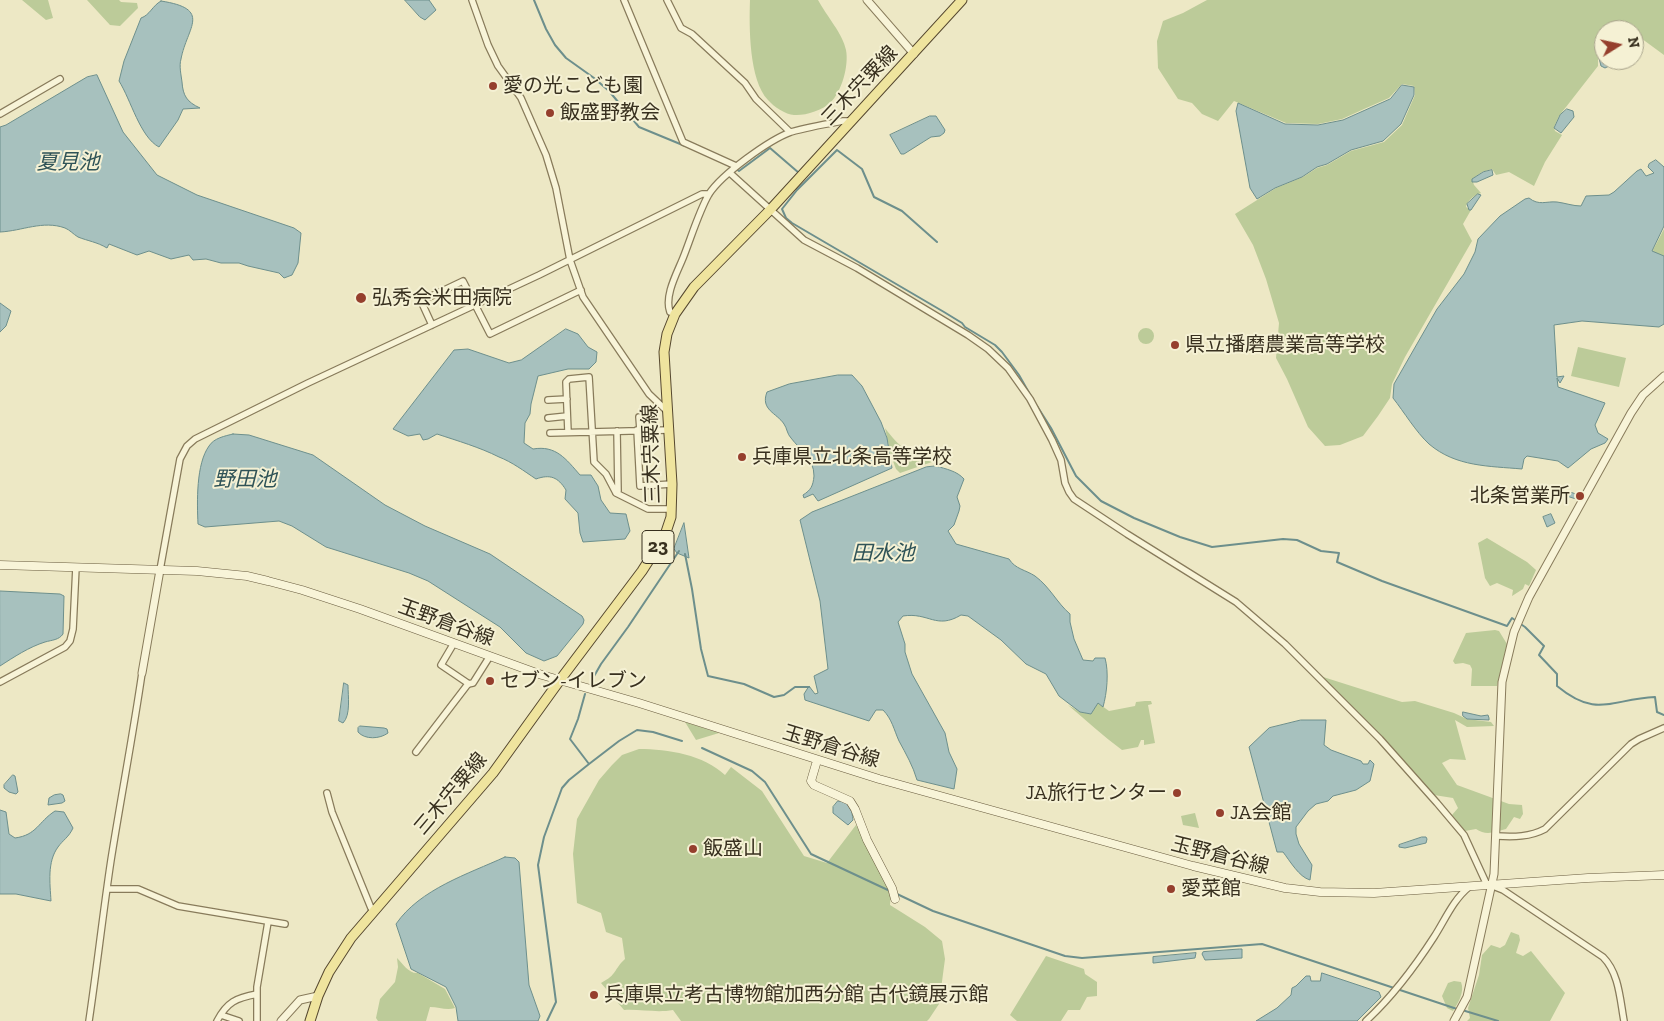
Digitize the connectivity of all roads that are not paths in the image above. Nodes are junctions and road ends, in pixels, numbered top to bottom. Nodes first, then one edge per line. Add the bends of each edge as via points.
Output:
1 (472, 0) edge
2 (624, 0) edge
3 (668, 0) edge
4 (867, 0) edge
5 (962, 0) edge
6 (914, 54) junction
7 (60, 79) dead end
8 (0, 114) edge
9 (851, 121) junction
10 (790, 132) junction
11 (736, 166) junction
12 (730, 173) junction
13 (709, 194) junction
14 (770, 210) junction
15 (570, 260) junction
16 (581, 290) junction
17 (475, 305) junction
18 (675, 314) junction
19 (432, 325) junction
20 (1664, 376) edge
21 (567, 399) junction
22 (548, 400) dead end
23 (668, 411) junction
24 (568, 416) junction
25 (548, 418) dead end
26 (639, 418) dead end
27 (639, 430) junction
28 (669, 430) junction
29 (592, 431) junction
30 (617, 431) junction
31 (568, 432) junction
32 (550, 433) dead end
33 (672, 484) junction
34 (616, 494) junction
35 (672, 509) junction
36 (0, 565) edge
37 (76, 567) junction
38 (160, 570) junction
39 (454, 643) junction
40 (490, 656) junction
41 (142, 672) joint
42 (560, 680) junction
43 (0, 682) edge
44 (469, 684) junction
45 (1664, 728) edge
46 (416, 752) dead end
47 (816, 764) dead end
48 (327, 793) dead end
49 (1496, 836) junction
50 (1664, 875) edge
51 (1489, 885) junction
52 (1470, 886) junction
53 (107, 889) junction
54 (895, 899) dead end
55 (374, 911) junction
56 (268, 922) junction
57 (284, 924) dead end
58 (257, 994) junction
59 (318, 996) junction
60 (221, 1014) junction
61 (89, 1021) edge
62 (218, 1021) edge
63 (239, 1021) edge
64 (257, 1021) edge
65 (282, 1021) edge
66 (310, 1021) edge
67 (1366, 1021) edge
68 (1454, 1021) edge
69 (1624, 1021) edge

1 - 15 street via 498,66 521,98 546,155 560,204
2 - 11 street via 683,142
3 - 10 street via 681,28 692,34 745,83 756,99
4 - 6 street
5 - 6 main road, 三木宍粟線 / 23
6 - 9 main road, 三木宍粟線 / 23
7 - 8 street
9 - 10 street
9 - 14 main road, 三木宍粟線 / 23
10 - 11 street
11 - 12 street
12 - 13 street
12 - 14 street
13 - 15 street via 702,194
13 - 18 street via 672,286 668,305 670,312
14 - 18 main road, 三木宍粟線 / 23 via 694,287
14 - 51 street via 804,240 857,268 988,349 1008,368 1030,400 1061,460 1065,483 1074,499 1236,602 1285,644 1380,739 1437,803 1464,836
15 - 16 street
15 - 17 street
16 - 17 street via 490,334
16 - 23 street via 649,394
17 - 19 street
17 - 19 street via 463,281 421,301
18 - 23 main road, 三木宍粟線 / 23 via 664,352
19 - 38 street via 195,439 187,446 180,459
20 - 49 street via 1643,395 1623,426 1514,632 1502,682
21 - 22 street
21 - 24 street
21 - 29 street via 566,382 589,377
23 - 28 main road, 三木宍粟線 / 23
24 - 25 street
24 - 31 street
26 - 27 street
27 - 28 street
27 - 30 street
27 - 33 street via 640,486
28 - 33 main road, 三木宍粟線 / 23
29 - 30 street
29 - 31 street
29 - 34 street via 594,462 606,474
30 - 34 street
31 - 32 street
33 - 35 main road, 三木宍粟線 / 23
34 - 35 street via 648,509
35 - 42 main road, 三木宍粟線 / 23 via 669,526 660,544
36 - 37 main road, 玉野倉谷線
37 - 38 main road, 玉野倉谷線
37 - 43 street via 70,641 65,647
38 - 39 main road, 玉野倉谷線 via 247,576 276,583
38 - 41 street
39 - 40 main road, 玉野倉谷線
39 - 44 street via 441,665
40 - 42 main road, 玉野倉谷線
40 - 44 street via 473,683
41 - 53 street
42 - 52 main road, 玉野倉谷線 via 879,779 1264,884 1303,891 1351,893
42 - 55 main road, 三木宍粟線 / 23 via 493,774
44 - 46 street
45 - 49 street via 1630,744 1545,829 1523,836
47 - 54 main road via 811,780 814,785 850,801
48 - 55 street
49 - 51 street via 1494,874
50 - 51 main road, 玉野倉谷線
51 - 52 main road, 玉野倉谷線
51 - 68 street via 1467,997
51 - 69 street via 1504,890 1557,924 1610,963 1616,976
52 - 67 street via 1449,911 1398,989
53 - 56 street via 138,889 178,906
53 - 61 street
55 - 59 main road, 三木宍粟線 / 23 via 342,951
56 - 57 street
56 - 58 street
58 - 60 street via 228,1004
58 - 64 street
59 - 65 street via 300,1000
59 - 66 main road, 三木宍粟線 / 23
60 - 62 street
60 - 63 street

